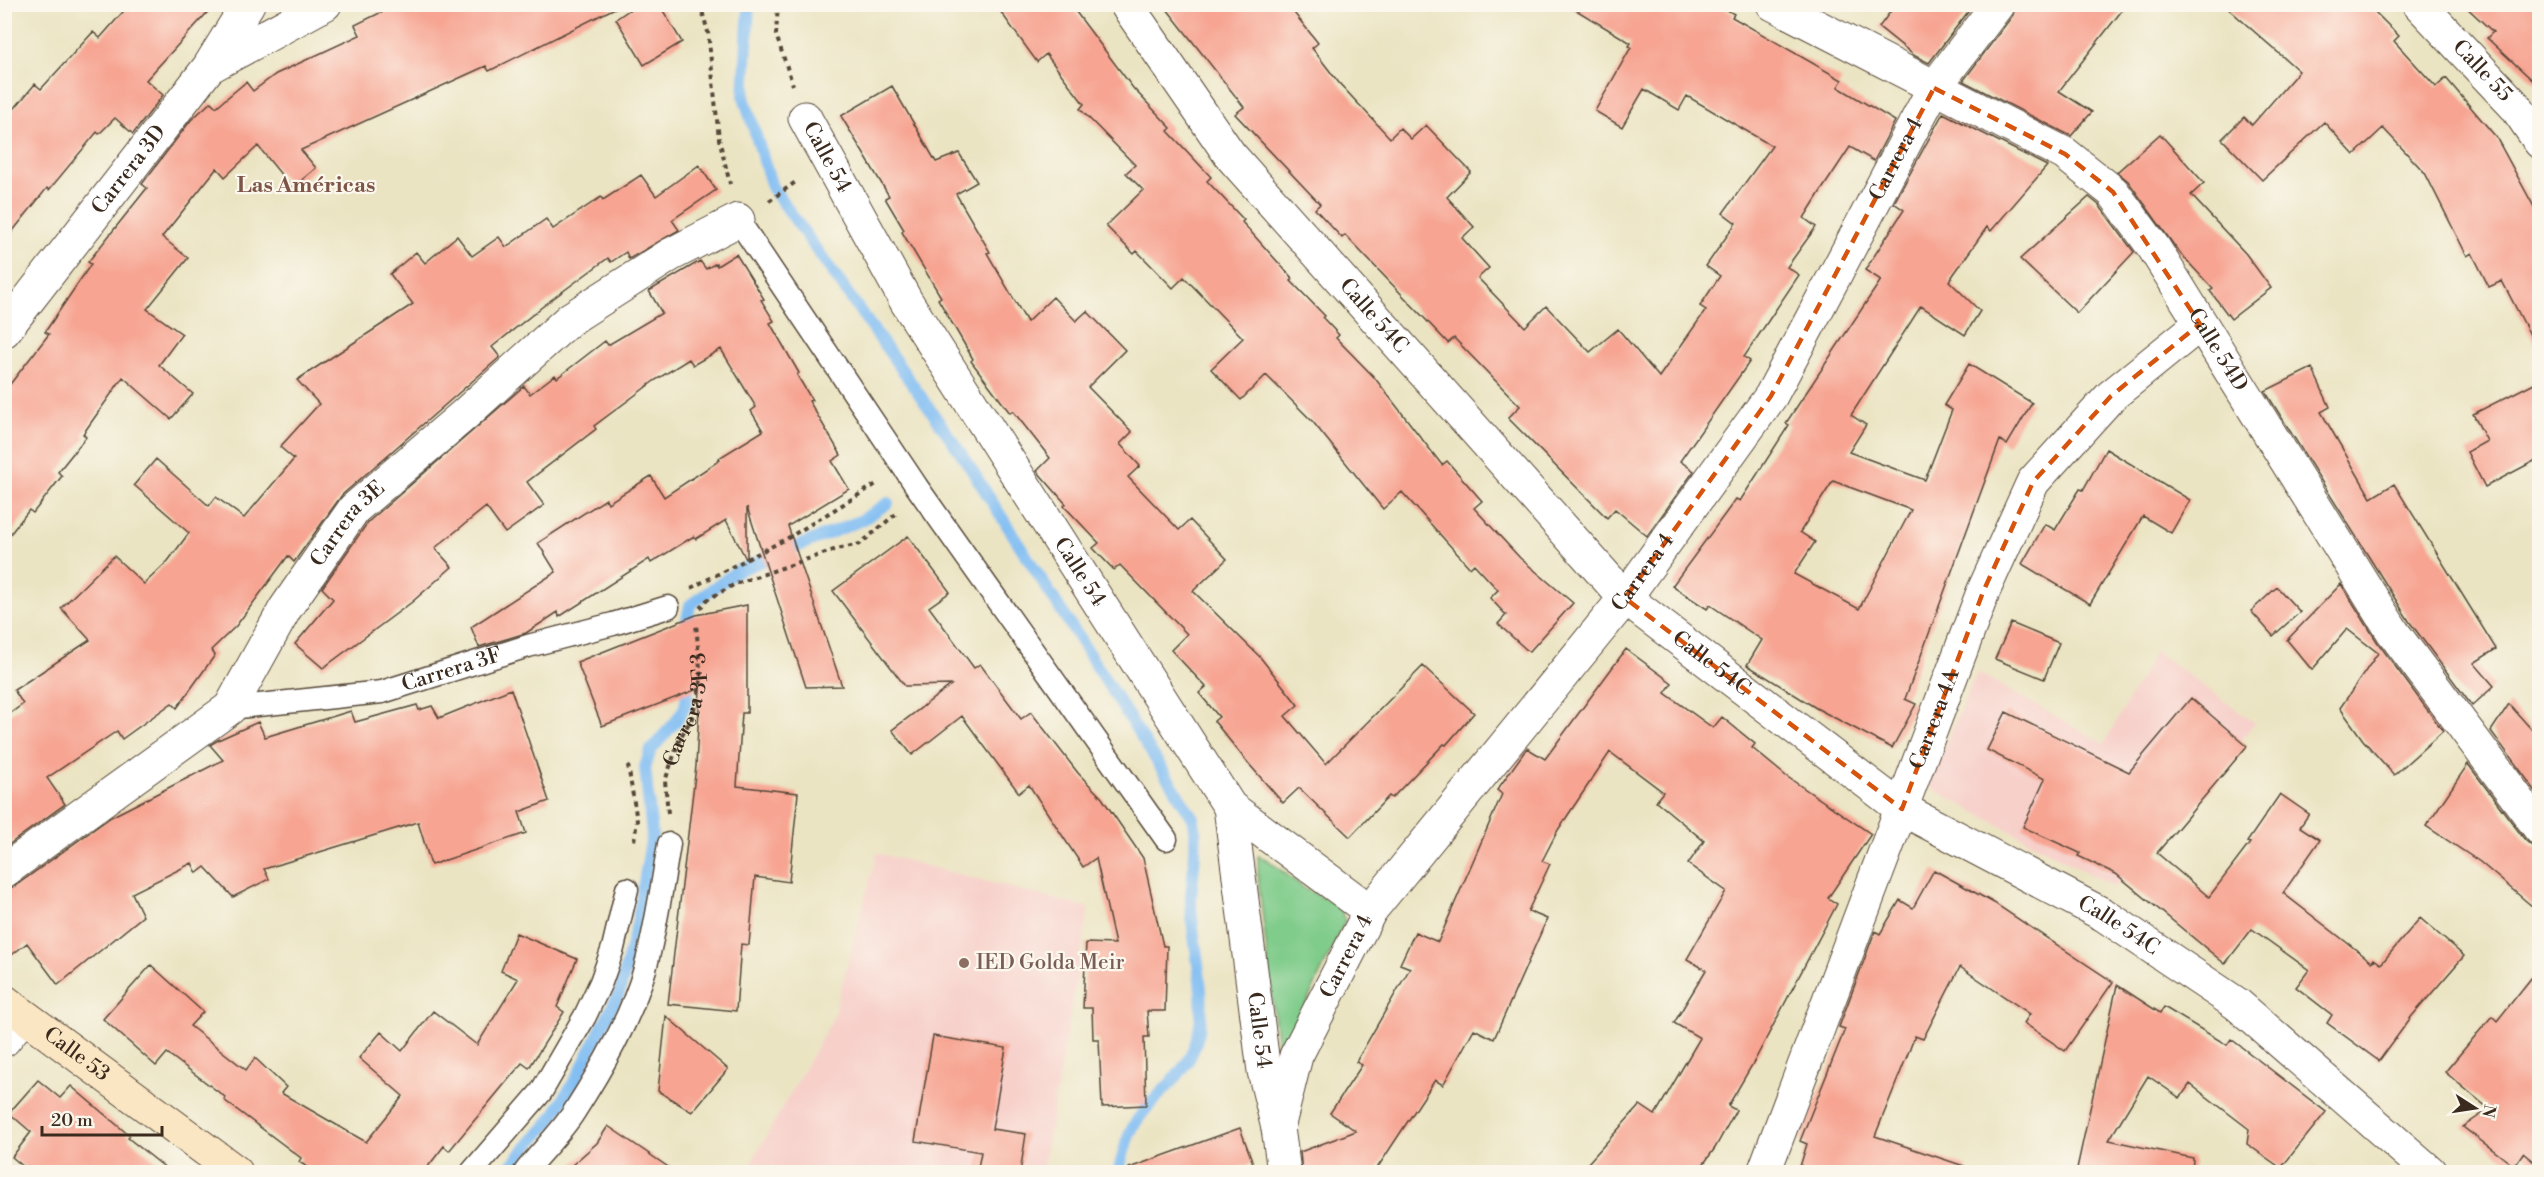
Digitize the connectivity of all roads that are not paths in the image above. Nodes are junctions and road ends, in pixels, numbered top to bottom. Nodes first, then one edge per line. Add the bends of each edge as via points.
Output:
1 (248, 4) edge
2 (325, 4) edge
3 (1126, 4) edge
4 (1773, 4) edge
5 (1998, 4) edge
6 (2419, 4) edge
7 (209, 67) junction
8 (1934, 88) junction
9 (805, 118) road end
10 (2540, 142) edge
11 (738, 220) joint
12 (2199, 324) junction
13 (4, 331) edge
14 (1625, 598) junction
15 (668, 607) road end
16 (230, 708) junction
17 (1230, 807) junction
18 (1902, 809) junction
19 (2540, 829) edge
20 (1166, 839) dead end
21 (669, 843) road end
22 (4, 871) edge
23 (627, 889) road end
24 (1370, 911) junction
25 (11, 1019) edge
26 (1278, 1128) junction
27 (236, 1173) edge
28 (472, 1173) edge
29 (525, 1173) edge
30 (1284, 1173) edge
31 (1764, 1173) edge
32 (2430, 1173) edge

1 - 7 street, Carrera 3D
2 - 7 street
3 - 14 street, Calle 54C via 1230,155
4 - 8 street, Calle 54D
5 - 8 street, Carrera 4
6 - 10 street, Calle 55 via 2516,106
7 - 13 street, Carrera 3D
8 - 12 street, Calle 54D via 2065,154 2114,192 2154,248
8 - 14 street, Carrera 4 via 1771,396
9 - 17 street, Calle 54 via 906,301
11 - 16 street, Carrera 3E via 670,255 570,319 354,508 285,609
11 - 20 lane via 903,466
12 - 18 street, Carrera 4A via 2111,396 2033,482 1983,592
12 - 19 street, Calle 54D via 2393,632
14 - 18 street, Calle 54C
14 - 24 street, Carrera 4
15 - 16 lane, Carrera 3F via 382,692
16 - 22 street, Carrera 3E
17 - 24 street
17 - 26 street, Calle 54 via 1264,1071
18 - 31 street, Carrera 4A
18 - 32 street, Calle 54C via 2104,915 2237,1004
21 - 29 lane via 656,924 632,1005 573,1114
23 - 28 lane via 613,948 585,1016 541,1092
24 - 26 street, Carrera 4 via 1296,1056
25 - 27 street, Calle 53
26 - 30 street, Calle 54

